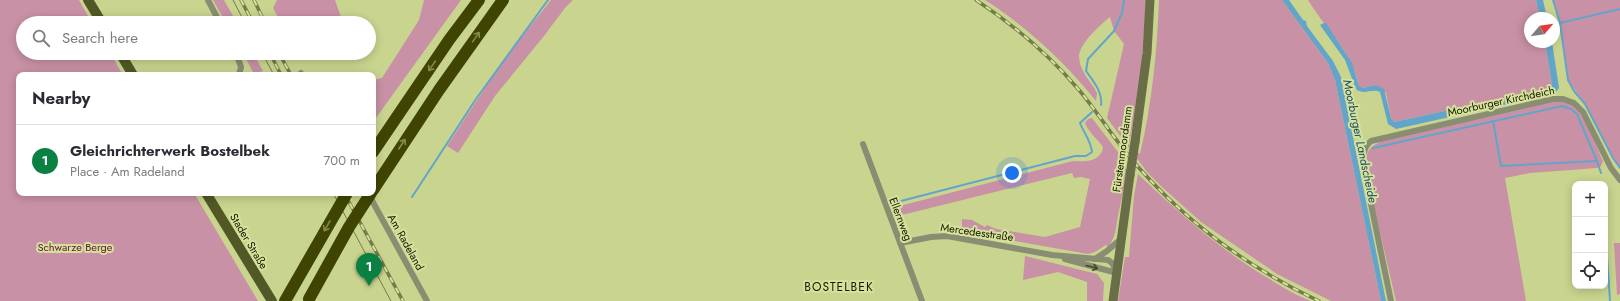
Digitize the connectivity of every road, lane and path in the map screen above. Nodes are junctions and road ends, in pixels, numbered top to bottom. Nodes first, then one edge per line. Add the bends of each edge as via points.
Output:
1 (88, 0) edge
2 (208, 0) edge
3 (479, 0) edge
4 (503, 0) edge
5 (1150, 0) edge
6 (98, 16) edge
7 (216, 16) edge
8 (124, 60) edge
9 (238, 60) edge
10 (132, 72) edge
11 (240, 72) edge
12 (862, 144) dead end
13 (376, 148) edge
14 (1620, 180) edge
15 (376, 185) edge
16 (208, 196) edge
17 (346, 196) edge
18 (369, 196) edge
19 (370, 196) edge
20 (1122, 238) junction
21 (900, 243) junction
22 (1052, 255) junction
23 (1095, 259) junction
24 (1117, 273) junction
25 (272, 301) edge
26 (285, 301) edge
27 (308, 301) edge
28 (427, 301) edge
29 (922, 301) edge
30 (1113, 301) edge
31 (1391, 301) edge

1 - 6 main road
2 - 7 street
3 -> 13 highway
15 -> 4 highway
5 - 20 main road, Fürstenmoordamm, bridge via 1147,53
8 - 10 main road
9 - 11 street
12 - 21 street, Ellernweg
14 - 31 street, Moorburger Kirchdeich via 1611,168 1583,112 1574,103 1564,99 1553,99 1378,138 1368,143 1364,153 1364,170
16 - 25 main road, Stader Straße
17 -> 26 highway, bridge
18 - 27 highway, bridge
19 - 28 street, Am Radeland
20 - 23 street
20 - 24 main road, Fürstenmoordamm
21 - 22 street, Mercedesstraße via 947,236
21 - 29 street, Ellernweg
22 - 23 street, Mercedesstraße
22 -> 24 street, Mercedesstraße
23 - 24 street, Mercedesstraße via 1110,261
24 - 30 main road, Fürstenmoordamm

